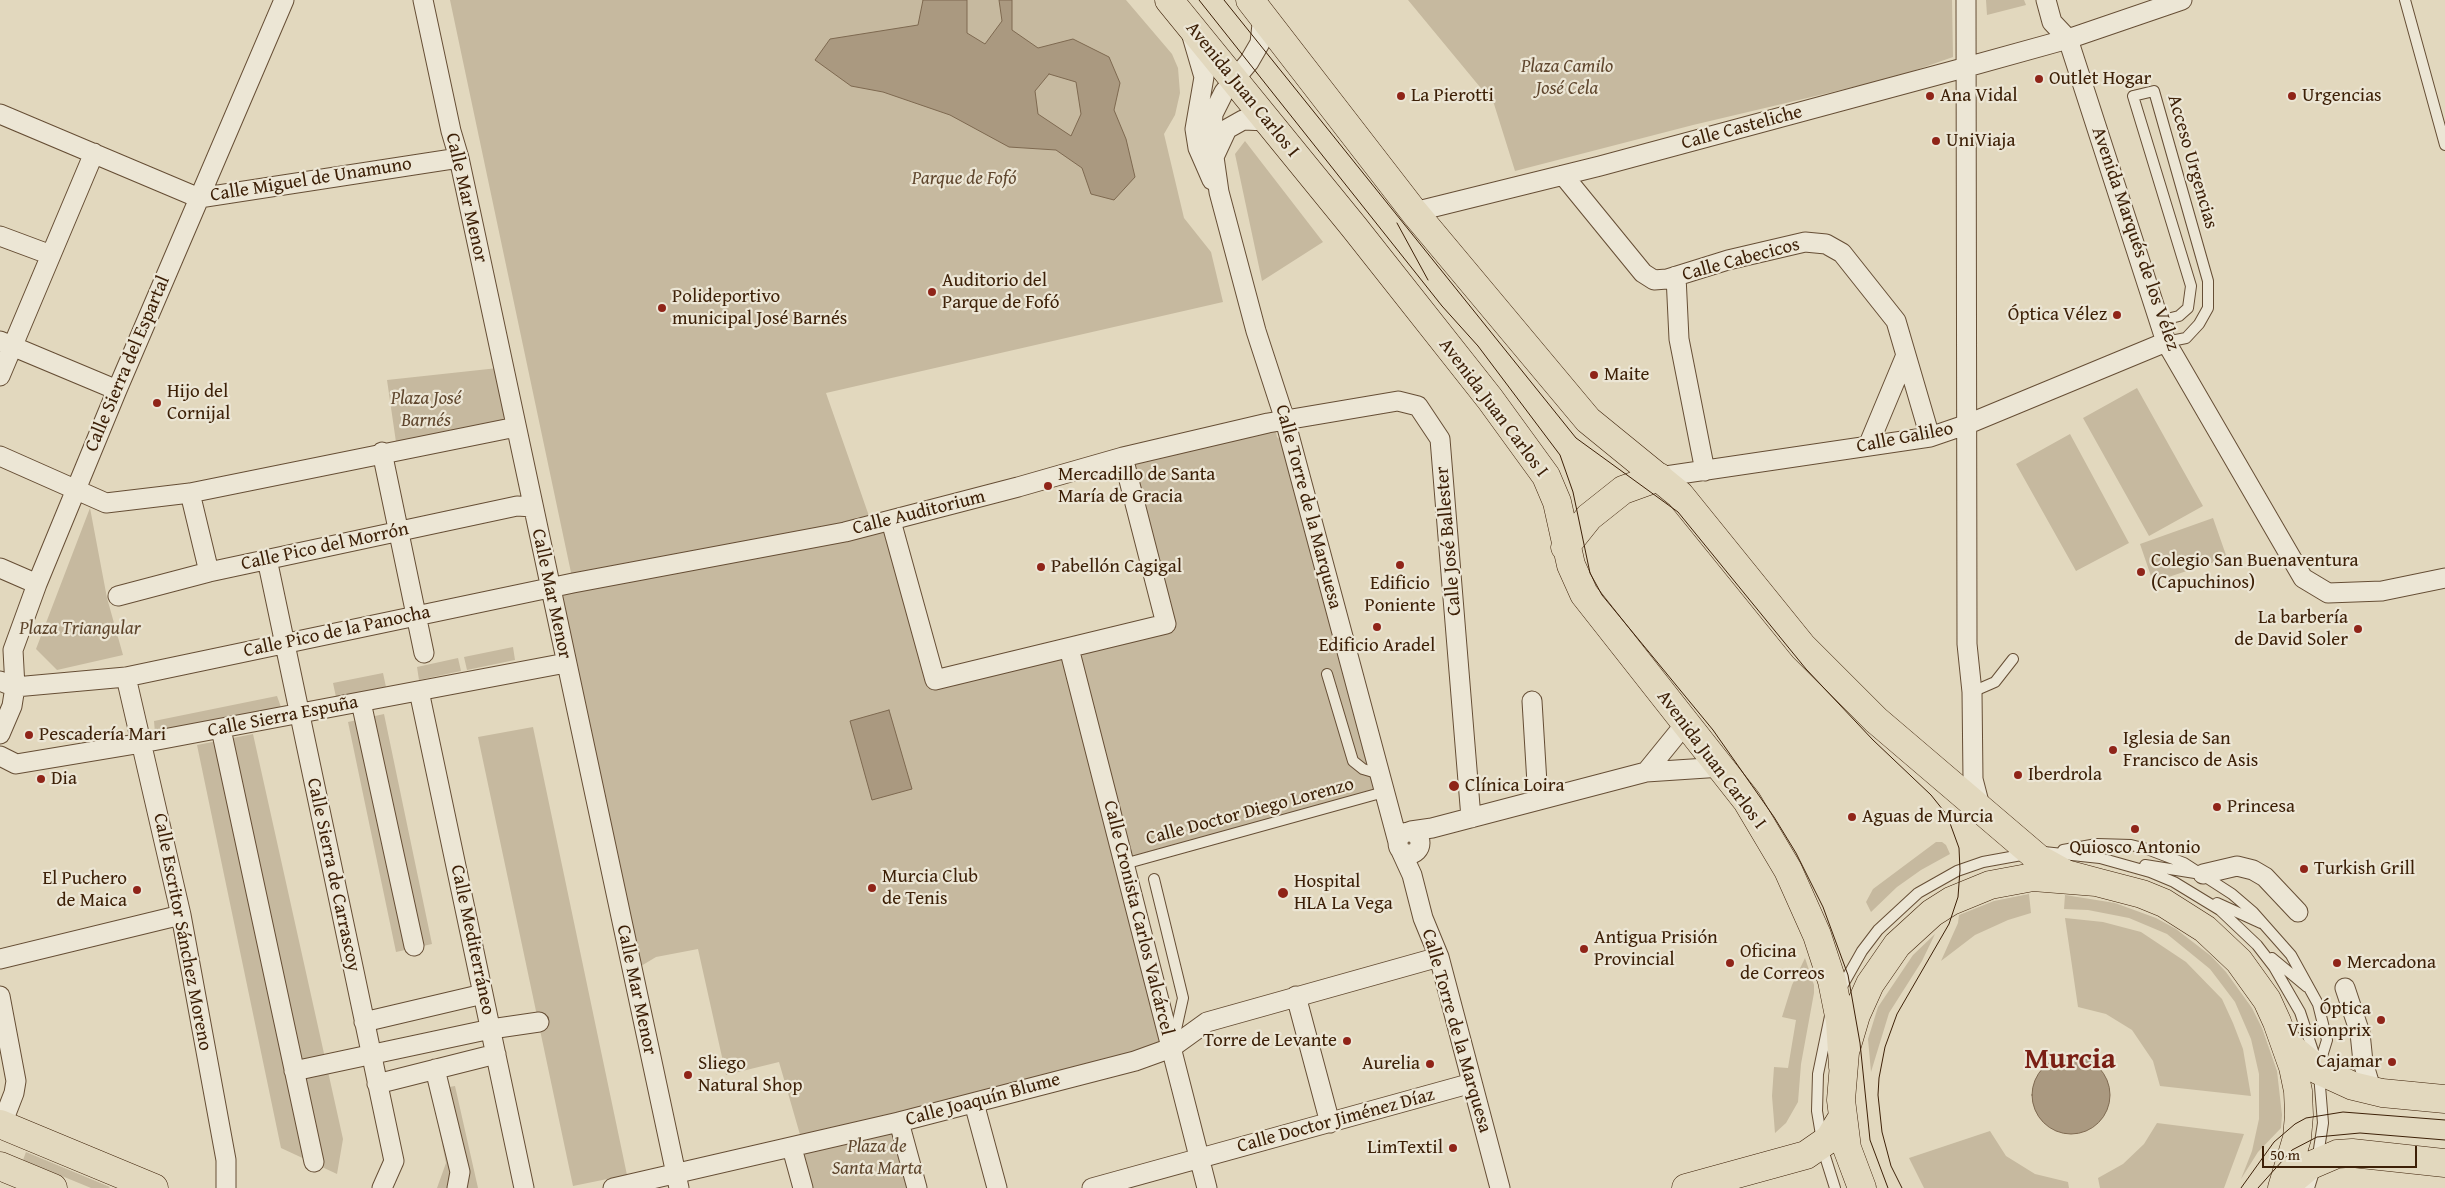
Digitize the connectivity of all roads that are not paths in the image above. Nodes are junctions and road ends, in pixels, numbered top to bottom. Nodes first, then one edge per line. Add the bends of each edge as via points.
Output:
1 (284, 0) edge
2 (423, 0) edge
3 (1966, 0) edge
4 (2046, 0) edge
5 (2182, 0) edge
6 (2405, 0) edge
7 (1254, 5) edge
8 (1176, 10) edge
9 (2068, 39) junction
10 (1967, 67) junction
11 (1234, 80) junction
12 (0, 114) edge
13 (1268, 121) junction
14 (2445, 145) edge
15 (94, 154) junction
16 (1214, 157) junction
17 (459, 158) junction
18 (1563, 174) junction
19 (1219, 192) junction
20 (199, 198) junction
21 (1414, 212) junction
22 (0, 236) edge
23 (51, 255) junction
24 (1676, 276) junction
25 (2160, 321) junction
26 (2166, 342) junction
27 (6, 344) edge
28 (1906, 355) junction
29 (0, 376) edge
30 (117, 390) junction
31 (1285, 420) junction
32 (1968, 424) junction
33 (516, 427) junction
34 (1930, 437) junction
35 (1868, 446) junction
36 (382, 452) junction
37 (0, 456) edge
38 (1123, 457) junction
39 (1705, 470) junction
40 (1659, 477) junction
41 (76, 489) junction
42 (190, 493) junction
43 (533, 507) junction
44 (891, 521) junction
45 (399, 531) junction
46 (1565, 546) junction
47 (267, 559) junction
48 (0, 568) edge
49 (209, 572) junction
50 (2445, 578) edge
51 (37, 584) junction
52 (550, 588) junction
53 (118, 596) dead end
54 (417, 615) junction
55 (284, 643) junction
56 (1069, 648) junction
57 (424, 653) dead end
58 (2013, 659) dead end
59 (566, 663) junction
60 (1327, 674) dead end
61 (126, 677) junction
62 (8, 684) edge
63 (419, 691) junction
64 (1972, 692) junction
65 (1532, 701) dead end
66 (361, 702) junction
67 (299, 715) junction
68 (1686, 724) junction
69 (221, 729) junction
70 (0, 734) edge
71 (142, 743) junction
72 (0, 756) edge
73 (1722, 767) junction
74 (1646, 772) junction
75 (1380, 774) junction
76 (1384, 792) junction
77 (1363, 799) junction
78 (1538, 800) junction
79 (1344, 809) dead end
80 (1982, 811) junction
81 (1471, 818) junction
82 (1407, 839) junction
83 (2042, 853) junction
84 (1124, 864) junction
85 (2098, 870) junction
86 (2203, 874) junction
87 (1154, 879) dead end
88 (2194, 893) junction
89 (2298, 912) dead end
90 (182, 915) junction
91 (2266, 926) junction
92 (2254, 942) junction
93 (414, 946) dead end
94 (1439, 956) junction
95 (0, 959) edge
96 (2344, 988) dead end
97 (2312, 991) junction
98 (483, 994) junction
99 (0, 996) edge
100 (1296, 996) junction
101 (1836, 999) junction
102 (364, 1022) junction
103 (539, 1022) dead end
104 (491, 1029) junction
105 (2283, 1036) junction
106 (1171, 1048) junction
107 (371, 1054) junction
108 (496, 1054) junction
109 (1843, 1067) junction
110 (435, 1070) junction
111 (2318, 1070) junction
112 (294, 1071) junction
113 (1472, 1083) junction
114 (378, 1084) junction
115 (2372, 1092) junction
116 (2445, 1099) edge
117 (974, 1103) junction
118 (1842, 1118) junction
119 (899, 1122) junction
120 (1330, 1123) junction
121 (1, 1124) edge
122 (1822, 1145) junction
123 (792, 1148) junction
124 (1200, 1159) junction
125 (314, 1162) dead end
126 (2317, 1162) junction
127 (2445, 1163) edge
128 (0, 1166) edge
129 (677, 1181) edge
130 (40, 1185) edge
131 (154, 1188) edge
132 (226, 1188) edge
133 (382, 1188) edge
134 (458, 1188) edge
135 (524, 1188) edge
136 (613, 1188) edge
137 (802, 1188) edge
138 (918, 1188) edge
139 (997, 1188) edge
140 (1092, 1188) edge
141 (1207, 1188) edge
142 (1500, 1188) edge
143 (1686, 1188) edge
144 (1835, 1188) edge
145 (1862, 1188) edge
146 (2282, 1188) edge
147 (2309, 1188) edge

1 - 20 street, Calle Sierra del Espartal
2 - 17 street, Calle Mar Menor
3 - 10 street
4 - 9 street, Avenida Marqués de los Vélez via 2052,22
5 - 9 street, Calle Casteliche
6 - 14 lane
7 - 11 street, Calle Torre de la Marquesa via 1262,24 1260,43
7 - 21 main road
8 - 11 main road, Avenida Juan Carlos I
8 - 19 street, Calle Torre de la Marquesa via 1197,48 1204,78 1195,129 1198,148
9 - 10 street, Calle Casteliche
9 - 25 street, Avenida Marqués de los Vélez
10 - 18 street, Calle Casteliche
10 - 32 street
11 - 13 main road, Avenida Juan Carlos I
11 - 16 street, Calle Torre de la Marquesa via 1213,114
12 - 15 street, Calle Miguel de Unamuno
13 - 16 street via 1255,119 1236,123 1223,135
13 - 46 main road, Avenida Juan Carlos I via 1490,399 1546,476 1557,502
15 - 20 street, Calle Miguel de Unamuno
15 - 23 street
16 - 19 street, Calle Torre de la Marquesa
17 - 20 street, Calle Miguel de Unamuno
17 - 33 street, Calle Mar Menor
18 - 21 street, Calle Casteliche
18 - 24 street, Calle Cabecicos via 1643,273 1654,280
19 - 31 street, Calle Torre de la Marquesa via 1256,331
20 - 30 street, Calle Sierra del Espartal
21 - 40 main road via 1588,420
22 - 23 street
23 - 27 street
24 - 28 street, Calle Cabecicos via 1805,242 1826,244 1842,253 1896,321
24 - 39 street via 1679,339
25 - 26 street, Avenida Marqués de los Vélez
25 - 26 lane, Acceso Urgencias via 2179,316 2188,308 2191,286 2133,96 2154,91 2208,281 2208,308 2199,324 2186,338
26 - 32 street, Calle Galileo
26 - 50 street, Avenida Marqués de los Vélez via 2303,578 2328,593 2382,592
27 - 29 street
27 - 30 street
28 - 34 street, Calle Cabecicos
28 - 35 street
30 - 41 street, Calle Sierra del Espartal
31 - 38 street, Calle Auditorium
31 - 75 street, Calle Torre de la Marquesa
31 - 81 street, Calle José Ballester via 1398,402 1418,406 1440,440
32 - 34 street, Calle Galileo
32 - 64 street via 1967,644
33 - 36 street
33 - 43 street, Calle Mar Menor
34 - 35 street, Calle Galileo
35 - 39 street, Calle Galileo
36 - 42 street
36 - 45 street
37 - 41 street
38 - 44 street, Calle Auditorium
38 - 56 street via 1166,624
39 - 40 street, Calle Galileo
40 - 46 main road via 1623,490 1589,517
40 - 80 main road via 1680,495 1803,647 1876,720
41 - 42 street via 106,503
41 - 51 street, Calle Sierra del Espartal
42 - 49 street
43 - 45 street, Calle Pico del Morrón via 517,506
43 - 52 street, Calle Mar Menor
44 - 52 street, Calle Auditorium
44 - 56 street via 935,680
45 - 47 street, Calle Pico del Morrón
45 - 54 street
46 - 68 main road, Avenida Juan Carlos I via 1584,594
47 - 49 street, Calle Pico del Morrón
47 - 55 street, Calle Sierra de Carrascoy
48 - 51 street
49 - 53 street, Calle Pico del Morrón
51 - 62 street, Calle Sierra del Espartal via 12,650
52 - 54 street, Calle Pico de la Panocha
52 - 59 street, Calle Mar Menor
54 - 55 street, Calle Pico de la Panocha
54 - 57 street
55 - 61 street, Calle Pico de la Panocha
55 - 67 street, Calle Sierra de Carrascoy
56 - 84 street, Calle Cronista Carlos Valcárcel
58 - 64 lane via 1996,682
59 - 63 street, Calle Sierra Espuña
59 - 129 street, Calle Mar Menor
60 - 75 lane via 1353,761 1363,769
61 - 62 street
61 - 71 street, Calle Escritor Sánchez Moreno
62 - 70 street, Calle Sierra del Espartal via 12,706
63 - 66 street, Calle Sierra Espuña
63 - 98 street, Calle Mediterráneo
64 - 80 street via 1973,779
65 - 78 street
66 - 67 street, Calle Sierra Espuña
66 - 93 street
67 - 69 street, Calle Sierra Espuña
67 - 102 street, Calle Sierra de Carrascoy
68 - 73 main road, Avenida Juan Carlos I
68 - 74 street
69 - 71 street, Calle Sierra Espuña
69 - 112 street
71 - 72 street, Calle Sierra Espuña via 16,764
71 - 90 street, Calle Escritor Sánchez Moreno
73 - 74 street
73 - 101 main road, Avenida Juan Carlos I via 1747,801 1788,870 1817,935
74 - 78 street
75 - 76 street, Calle Torre de la Marquesa
76 - 77 lane, Calle Doctor Diego Lorenzo
76 - 82 street, Calle Torre de la Marquesa
77 - 79 lane via 1363,805
77 - 84 lane, Calle Doctor Diego Lorenzo
78 - 81 street
80 - 83 main road
81 - 82 street via 1432,828
82 - 94 street, Calle Torre de la Marquesa via 1423,918
83 - 85 main road via 2058,870
83 - 86 lane via 2097,844 2131,845 2166,856
83 - 101 lane via 2008,856 1957,871 1918,893 1897,910 1862,951
84 - 106 street, Calle Cronista Carlos Valcárcel
85 - 86 lane
85 - 88 lane via 2150,872
85 - 105 main road via 2164,903 2205,929 2254,980
85 - 109 main road via 2013,879 1967,893 1932,913 1897,946 1870,984 1853,1024
86 - 89 street via 2237,866 2253,870 2265,877
86 - 91 lane via 2232,894
87 - 106 lane via 1183,998
88 - 91 lane
88 - 92 lane via 2220,910
90 - 95 street
90 - 132 street, Calle Escritor Sánchez Moreno via 226,1160
91 - 97 lane via 2291,955
92 - 97 lane
92 - 111 lane via 2288,988 2309,1036
94 - 100 street, Calle Joaquín Blume
94 - 113 street, Calle Torre de la Marquesa
96 - 115 street via 2360,1033 2363,1062
97 - 111 lane via 2323,1016 2327,1040
98 - 102 street
98 - 104 street, Calle Mediterráneo
99 - 121 street via 16,1081
100 - 106 street, Calle Joaquín Blume via 1207,1022
100 - 120 street
101 - 109 main road, Avenida Juan Carlos I
101 - 122 lane via 1822,1046 1818,1074 1817,1111
102 - 107 street, Calle Sierra de Carrascoy
103 - 104 street
104 - 107 street
104 - 108 street, Calle Mediterráneo
105 - 111 main road
105 - 146 main road via 2293,1067 2299,1115 2293,1157
106 - 117 street, Calle Joaquín Blume
106 - 124 street, Calle Cronista Carlos Valcárcel
107 - 112 street
107 - 114 street, Calle Sierra de Carrascoy
108 - 110 street
108 - 135 street, Calle Mediterráneo
109 - 118 main road
110 - 114 street
110 - 134 street via 460,1172
111 - 115 main road
111 - 126 lane via 2323,1114
112 - 125 street
113 - 120 street, Calle Doctor Jiménez Díaz
113 - 142 street, Calle Torre de la Marquesa
114 - 133 street, Calle Sierra de Carrascoy via 394,1161
115 - 116 main road
117 - 119 street, Calle Joaquín Blume
117 - 139 street
118 - 122 main road via 1835,1132
118 - 145 main road via 1847,1148
119 - 123 street, Calle Joaquín Blume
119 - 138 street
120 - 124 street, Calle Doctor Jiménez Díaz
121 - 131 main road
122 - 143 main road via 1799,1157
122 - 144 lane
123 - 129 street, Calle Joaquín Blume
123 - 137 street
124 - 140 street, Calle Doctor Jiménez Díaz
124 - 141 street, Calle Cronista Carlos Valcárcel
126 - 127 main road via 2337,1154 2352,1153
126 - 146 main road via 2300,1171
126 - 147 lane
128 - 130 main road
129 - 136 street, Calle Joaquín Blume

